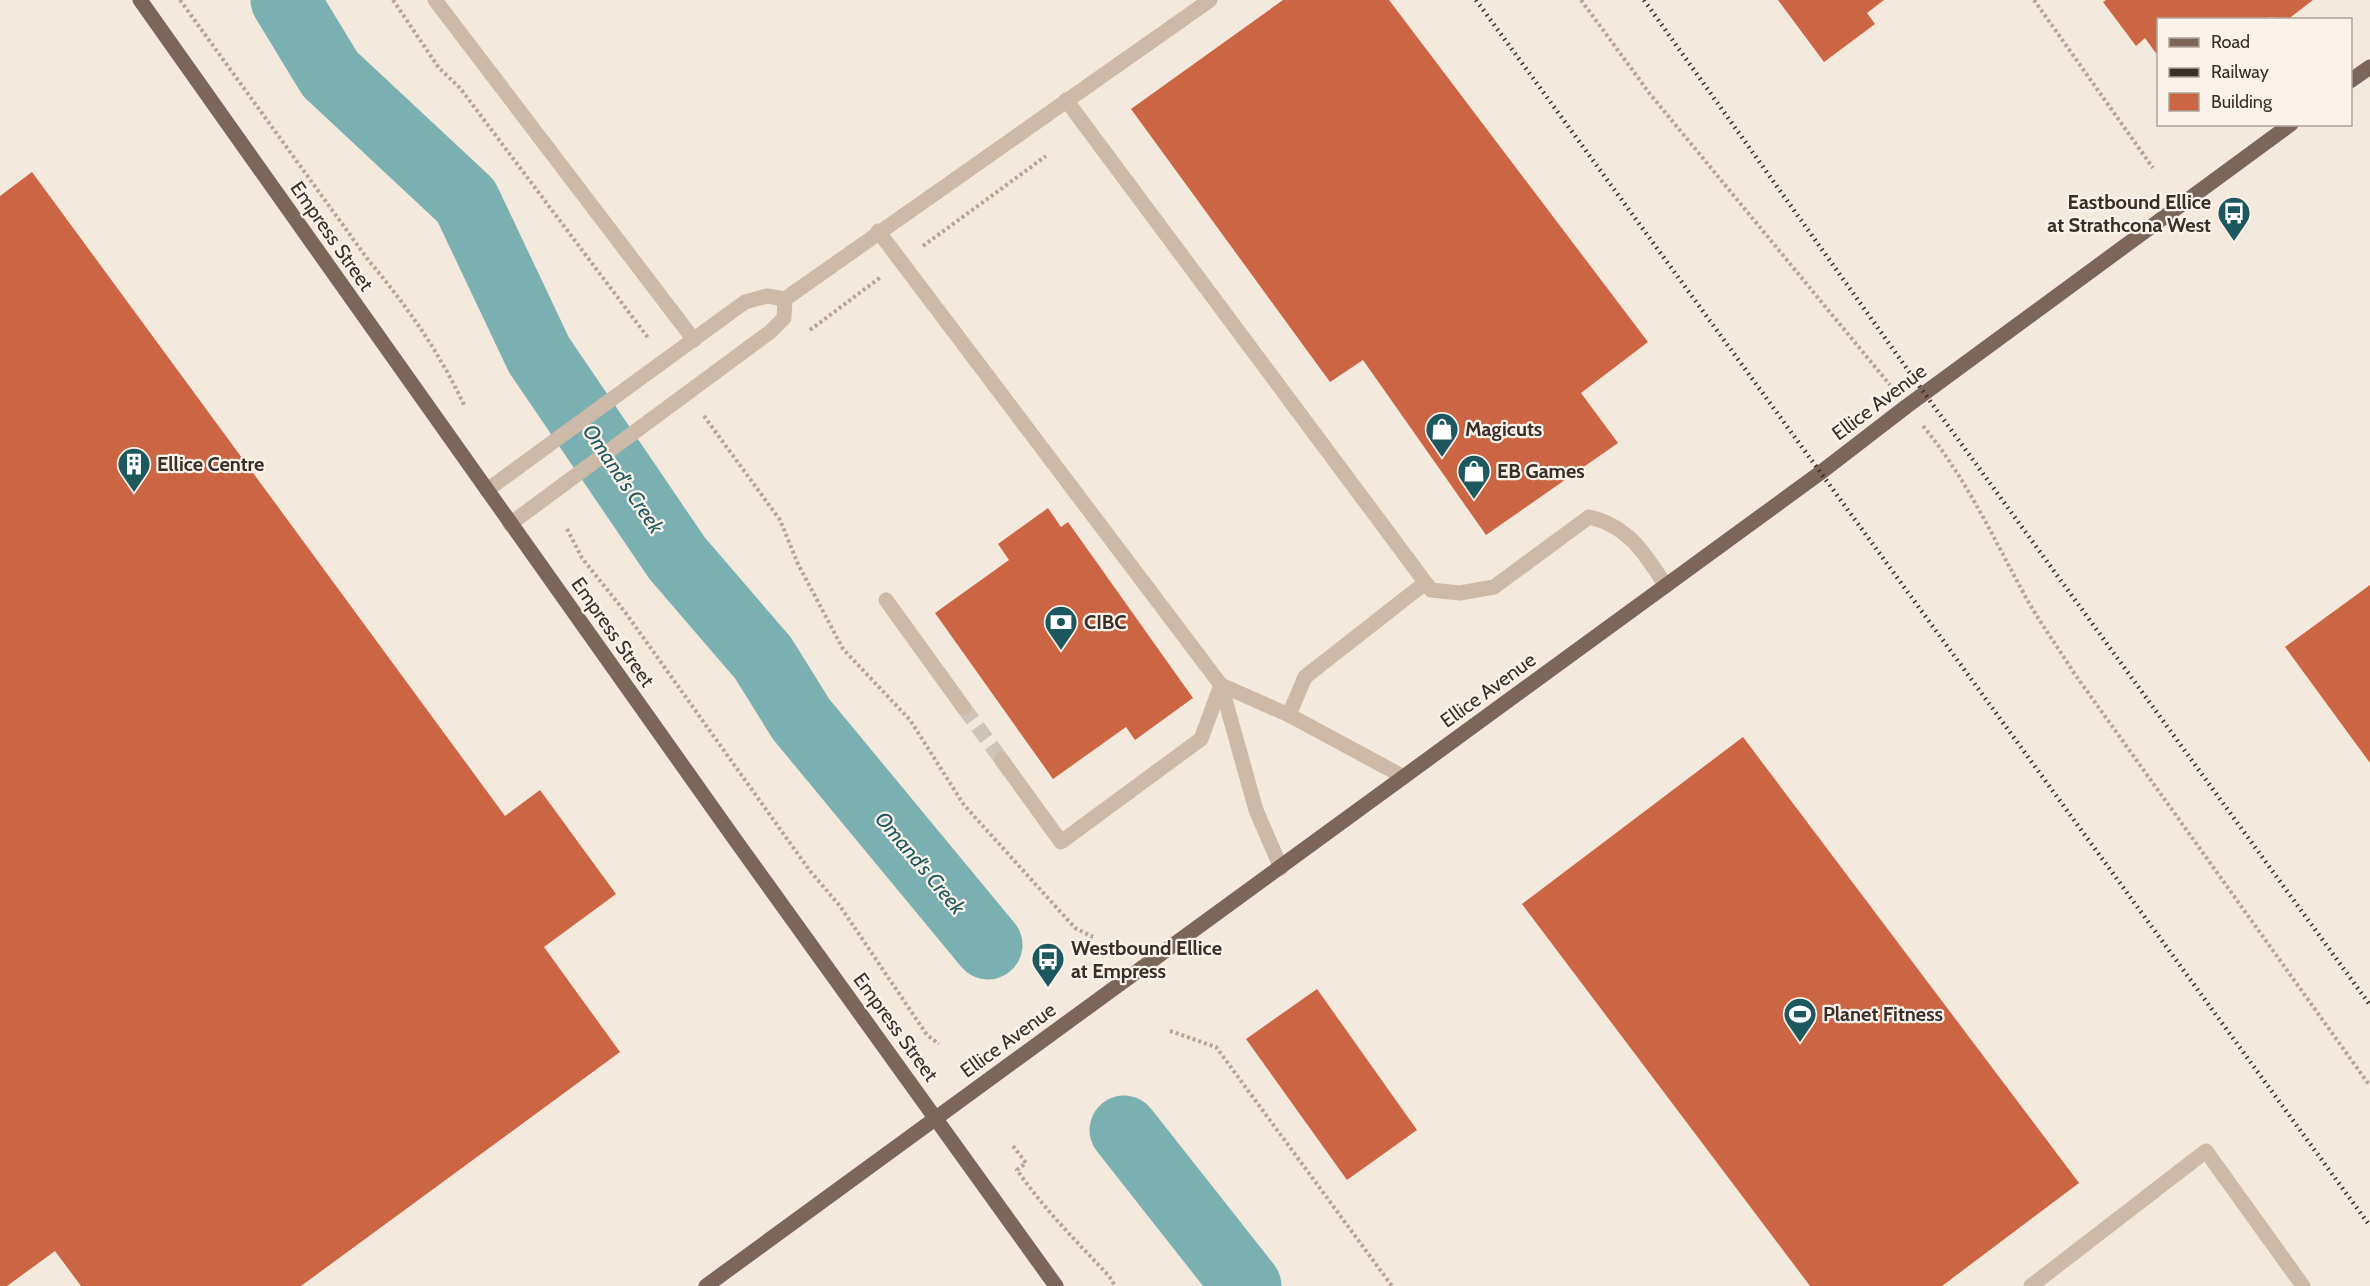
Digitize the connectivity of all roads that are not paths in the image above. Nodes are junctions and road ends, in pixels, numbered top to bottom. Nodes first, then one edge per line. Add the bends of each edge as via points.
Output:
1 (140, 0) edge
2 (435, 0) edge
3 (1209, 0) edge
4 (2370, 67) edge
5 (2352, 80) edge
6 (1066, 100) junction
7 (2288, 126) edge
8 (878, 231) junction
9 (785, 299) junction
10 (694, 340) junction
11 (487, 490) junction
12 (510, 524) junction
13 (1425, 583) junction
14 (1666, 586) junction
15 (886, 600) dead end
16 (1221, 685) junction
17 (964, 708) tunnel mouth
18 (1289, 715) junction
19 (1001, 759) tunnel mouth
20 (1404, 777) junction
21 (1281, 868) junction
22 (935, 1118) junction
23 (706, 1286) edge
24 (1056, 1286) edge
25 (2031, 1286) edge
26 (2303, 1286) edge

1 - 11 main road, Empress Street
2 - 10 lane
3 - 6 lane
4 - 5 main road
6 - 8 lane
6 - 13 lane
7 - 14 main road, Ellice Avenue
8 - 9 lane
8 - 16 lane
9 - 10 lane via 767,296 745,302
9 - 12 lane via 784,318 770,332
10 - 11 lane
11 - 12 main road, Empress Street
12 - 22 main road, Empress Street
13 - 14 lane via 1431,590 1460,593 1494,586 1589,517 1609,521 1641,548
13 - 18 lane via 1305,677
14 - 20 main road, Ellice Avenue
15 - 17 lane
16 - 18 lane
16 - 19 lane via 1201,739 1061,842
16 - 21 lane via 1256,810
18 - 20 lane
20 - 21 main road, Ellice Avenue
21 - 22 main road, Ellice Avenue
22 - 23 main road, Ellice Avenue
22 - 24 main road, Empress Street
25 - 26 lane via 2206,1151

